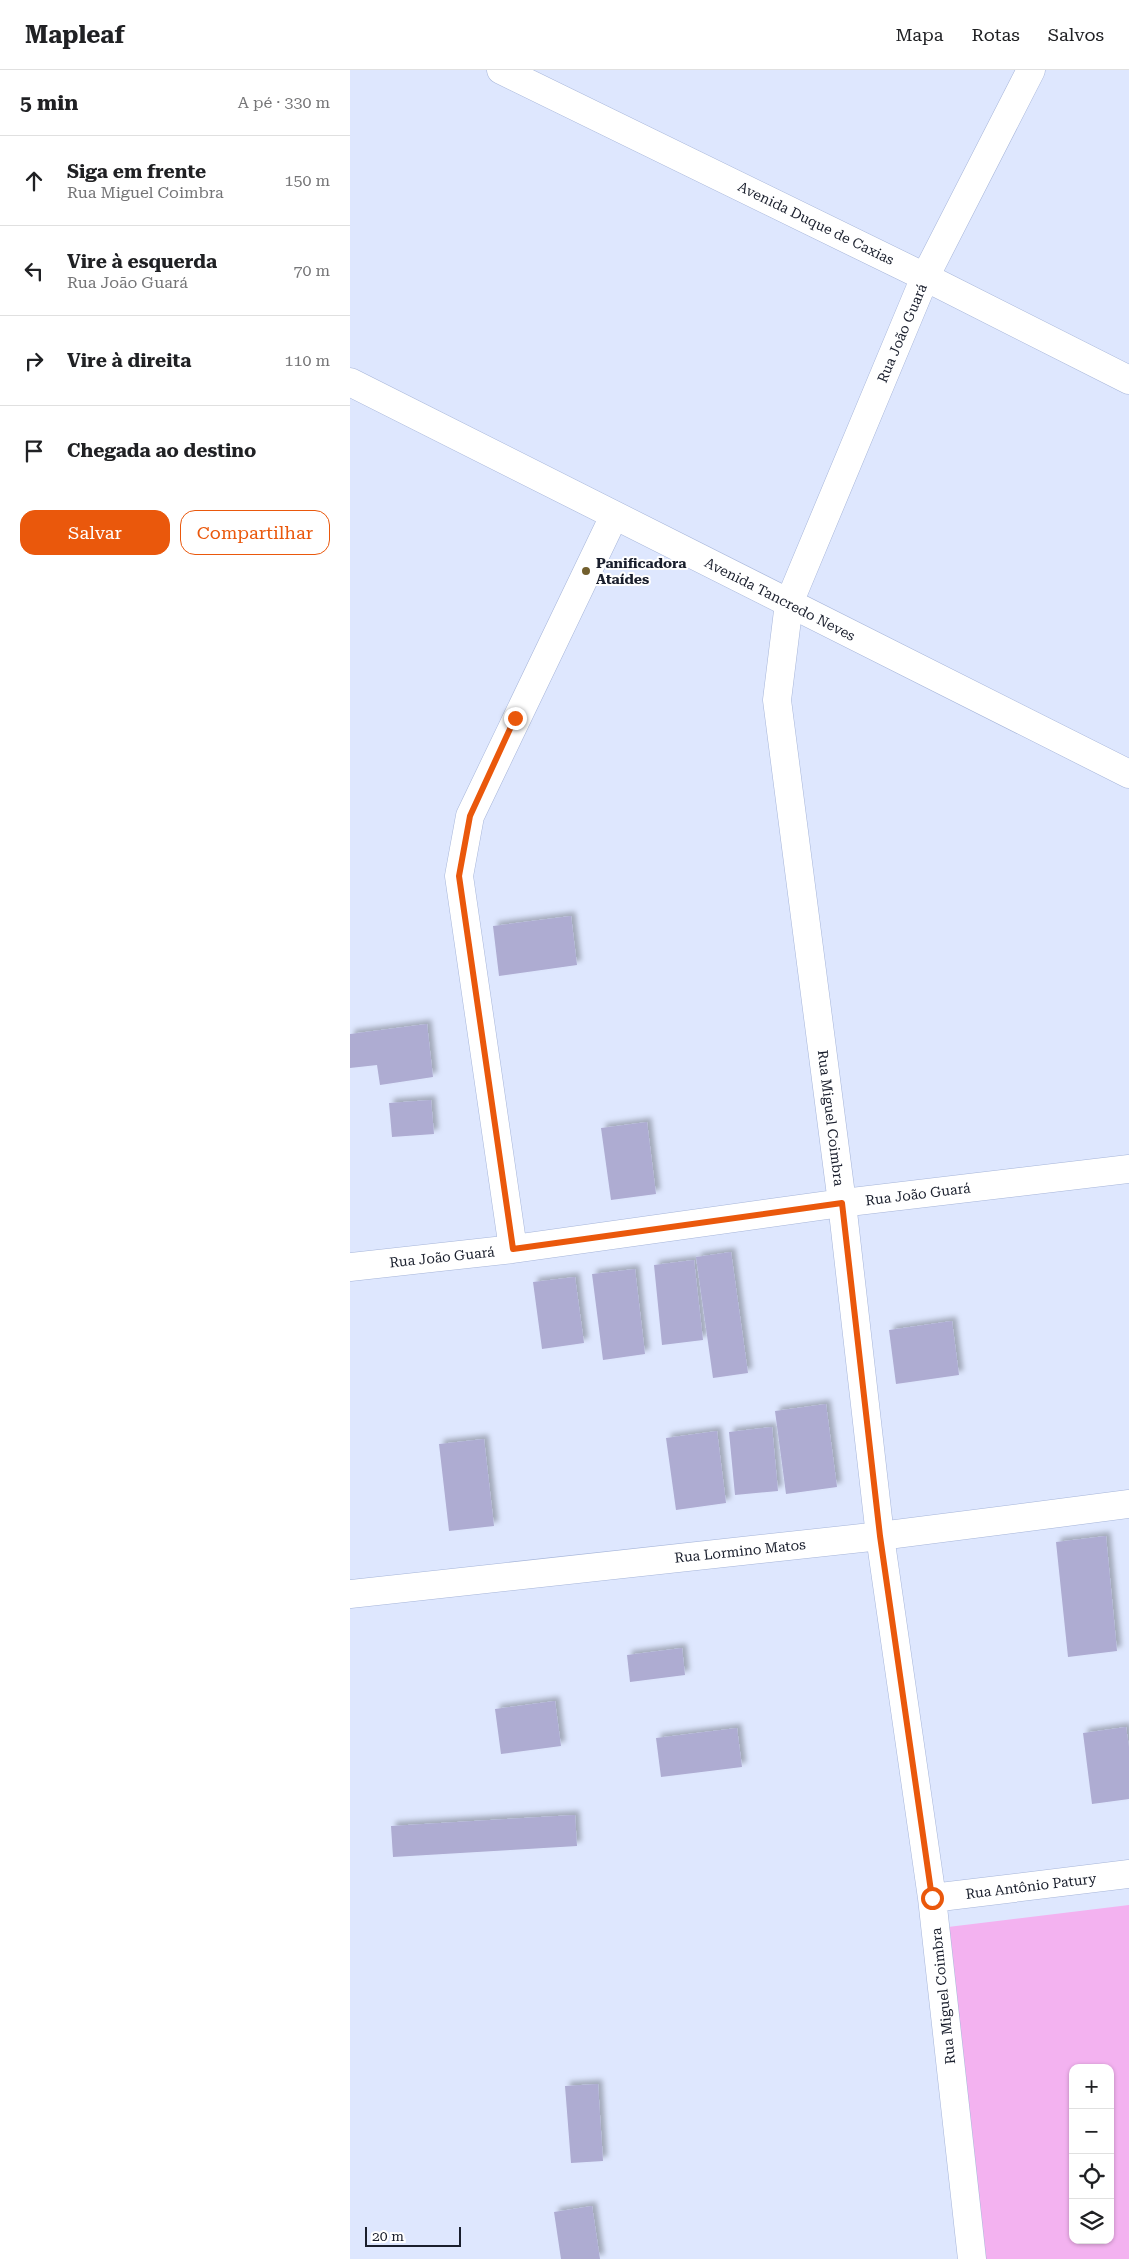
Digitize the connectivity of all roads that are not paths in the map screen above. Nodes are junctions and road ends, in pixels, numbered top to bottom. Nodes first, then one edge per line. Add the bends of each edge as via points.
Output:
1 (501, 70) edge
2 (1031, 70) edge
3 (925, 277) junction
4 (1129, 380) edge
5 (350, 382) edge
6 (614, 516) junction
7 (789, 603) junction
8 (1129, 774) edge
9 (1129, 1169) edge
10 (842, 1203) junction
11 (513, 1249) junction
12 (350, 1267) edge
13 (1129, 1504) edge
14 (880, 1536) junction
15 (350, 1594) edge
16 (1129, 1874) edge
17 (932, 1898) junction
18 (972, 2259) edge

1 - 3 street, Avenida Duque de Caxias
2 - 3 street, Rua João Guará
3 - 4 street, Avenida Duque de Caxias
3 - 7 street, Rua João Guará
5 - 6 street, Avenida Tancredo Neves
6 - 7 street, Avenida Tancredo Neves
6 - 11 street via 470,816 459,876
7 - 8 street, Avenida Tancredo Neves
7 - 10 street, Rua Miguel Coimbra via 777,700
9 - 10 street, Rua João Guará
10 - 11 street, Rua João Guará
10 - 14 street, Rua Miguel Coimbra
11 - 12 street, Rua João Guará
13 - 14 street, Rua Lormino Matos
14 - 15 street, Rua Lormino Matos
14 - 17 street, Rua Miguel Coimbra
16 - 17 street, Rua Antônio Patury
17 - 18 street, Rua Miguel Coimbra

